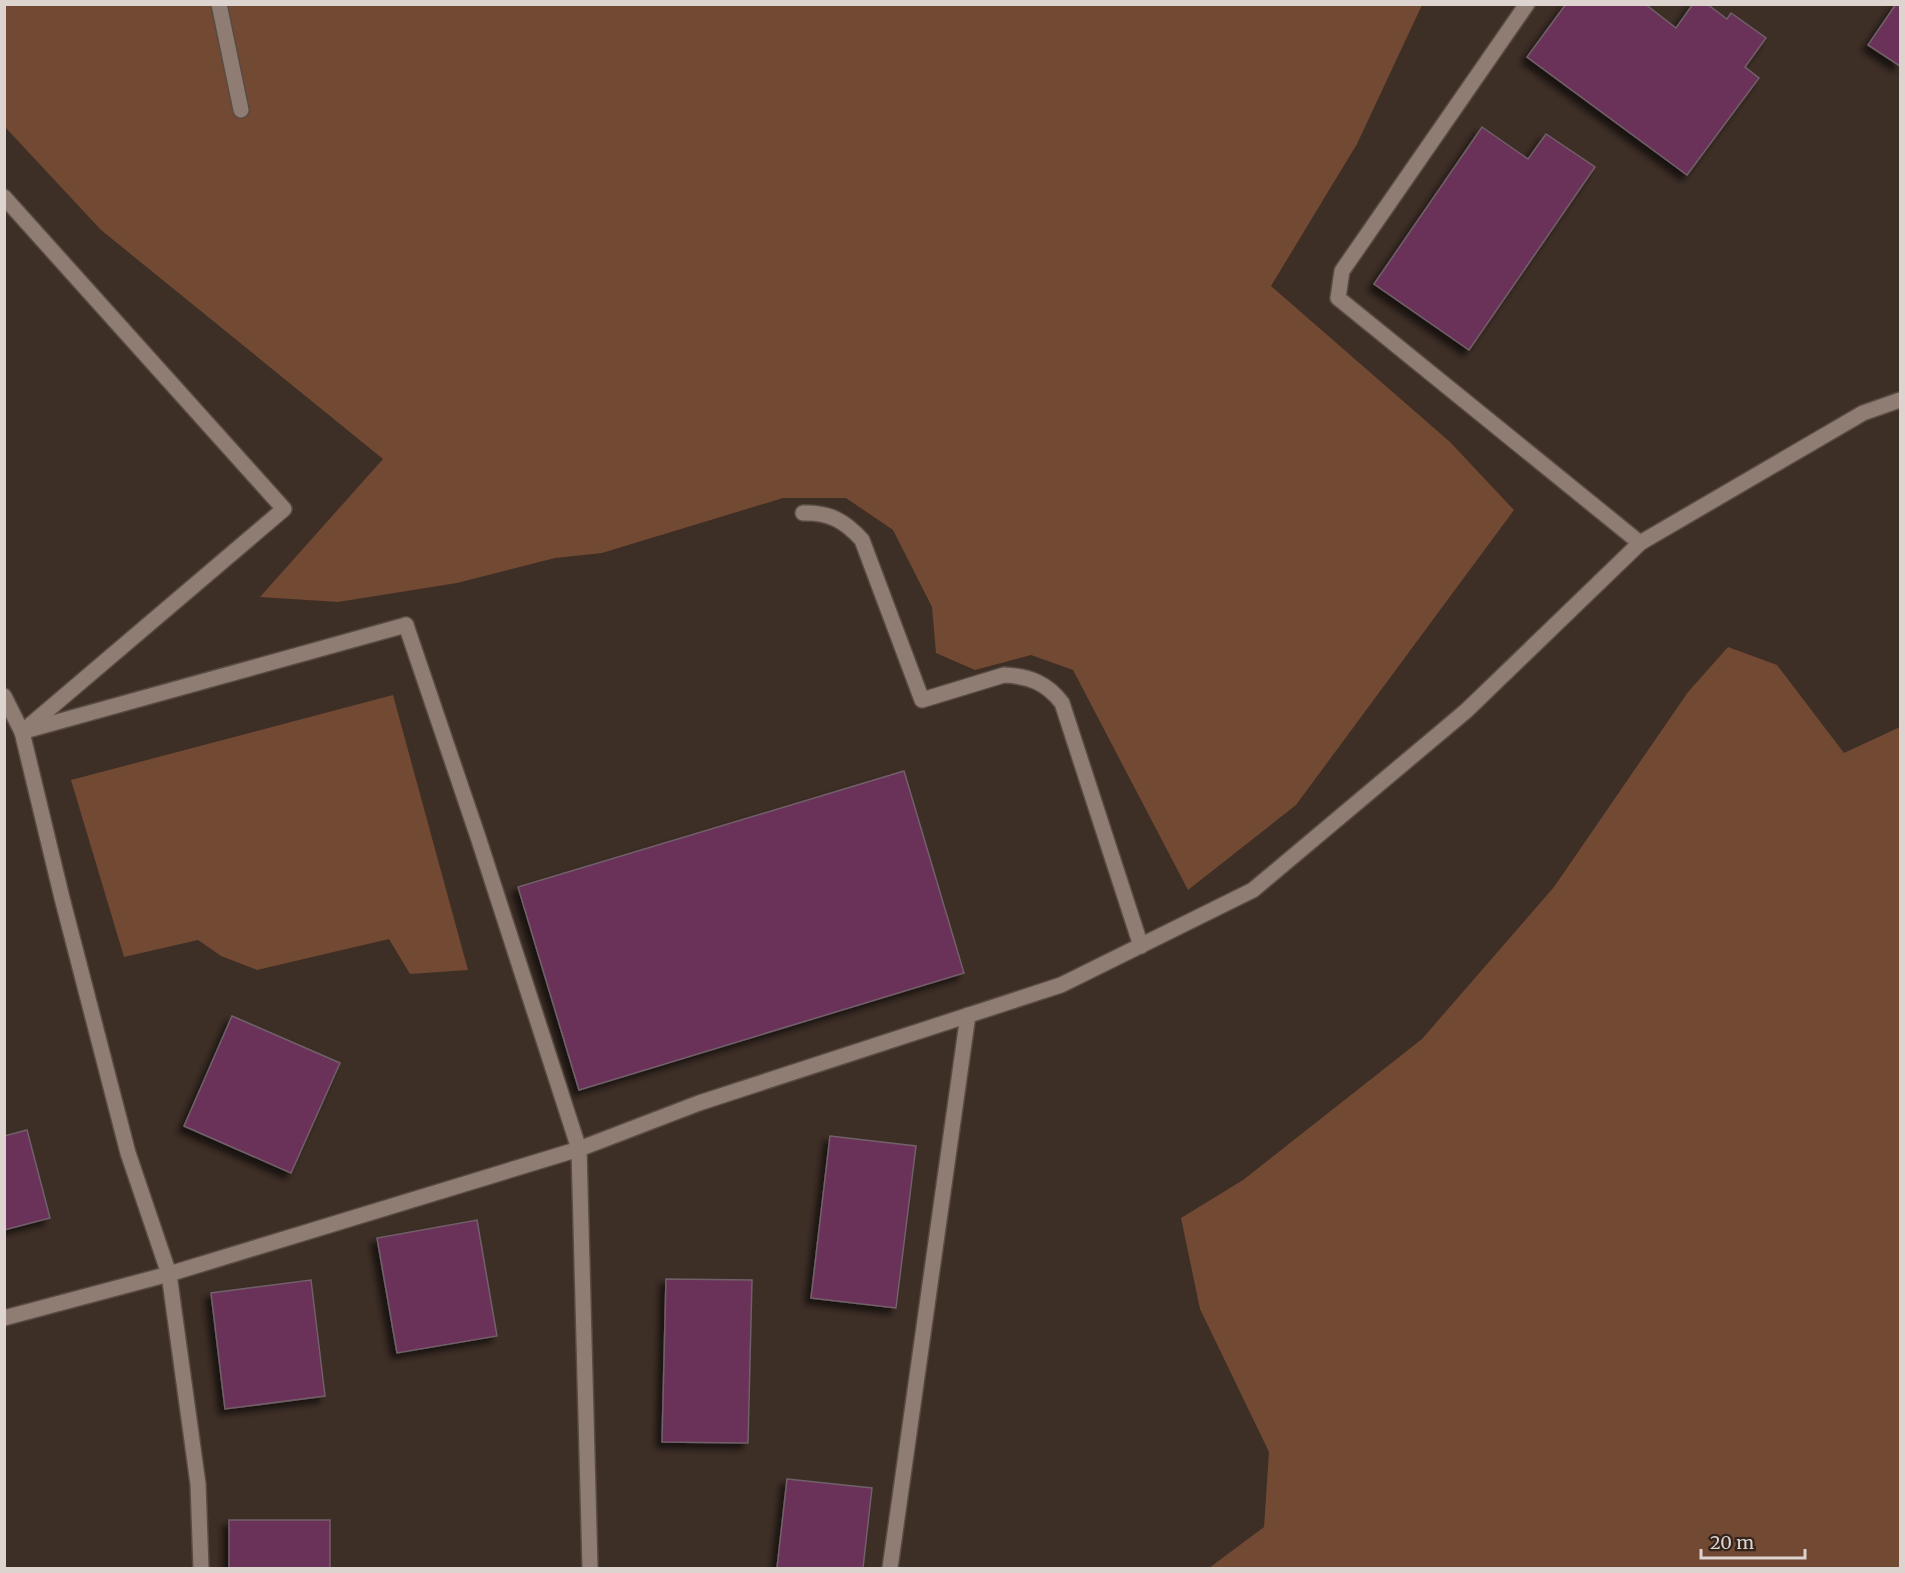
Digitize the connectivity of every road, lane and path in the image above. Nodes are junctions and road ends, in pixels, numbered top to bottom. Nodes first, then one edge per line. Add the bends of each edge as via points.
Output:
1 (219, 4) edge
2 (1527, 4) edge
3 (241, 110) dead end
4 (4, 197) edge
5 (1900, 400) edge
6 (803, 513) dead end
7 (1640, 543) junction
8 (4, 696) edge
9 (22, 732) junction
10 (1141, 946) junction
11 (968, 1015) junction
12 (579, 1149) junction
13 (169, 1274) junction
14 (4, 1318) edge
15 (201, 1569) edge
16 (590, 1569) edge
17 (890, 1569) edge

1 - 3 street
2 - 7 street via 1342,271 1338,298
4 - 9 street via 284,509
5 - 7 street via 1863,413
6 - 10 street via 837,518 862,540 922,700 1004,675 1018,675 1044,684 1062,703
7 - 10 street via 1466,711 1253,890
8 - 9 street
9 - 12 street via 406,625
9 - 13 street via 128,1153
10 - 11 street via 1060,986
11 - 12 street via 699,1103
11 - 17 street
12 - 13 street
12 - 16 street
13 - 14 street
13 - 15 street via 198,1485

